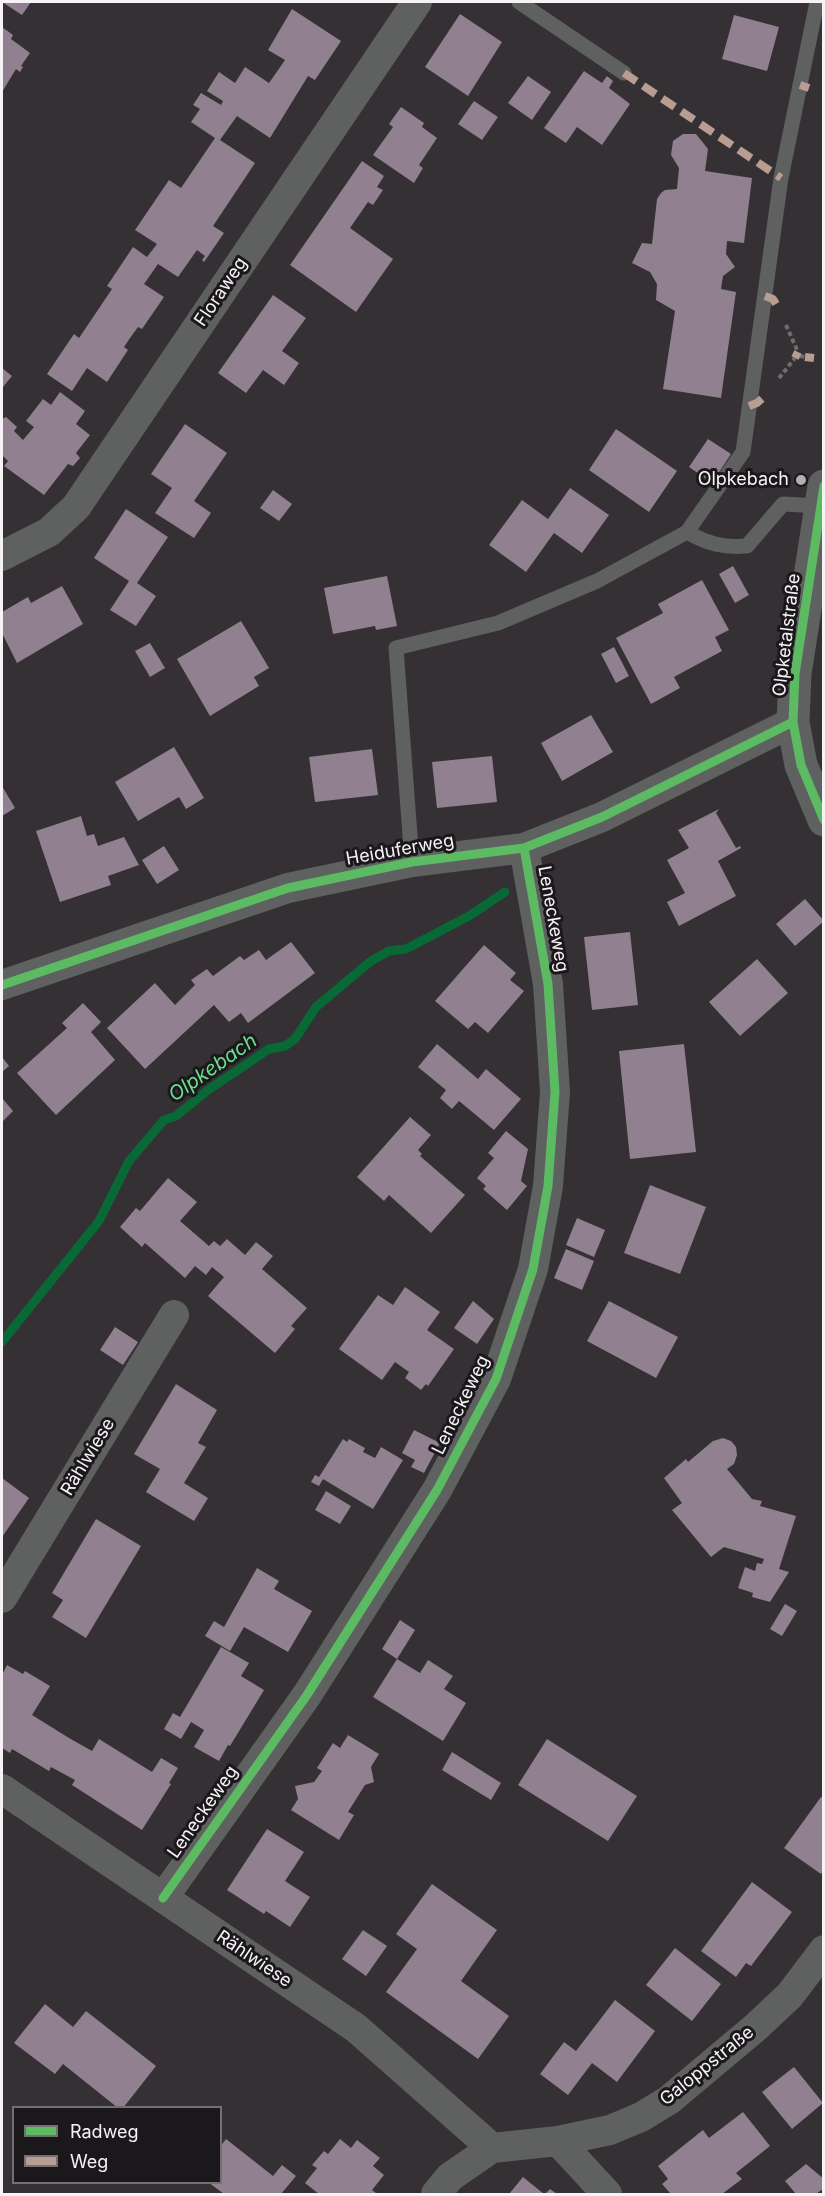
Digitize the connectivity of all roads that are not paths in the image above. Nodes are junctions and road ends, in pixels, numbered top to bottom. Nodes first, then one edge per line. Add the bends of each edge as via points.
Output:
1 (417, 2) edge
2 (519, 2) edge
3 (817, 2) edge
4 (624, 73) dead end
5 (822, 496) edge
6 (687, 532) junction
7 (2, 556) edge
8 (793, 722) junction
9 (824, 820) edge
10 (524, 848) junction
11 (412, 862) junction
12 (2, 985) edge
13 (174, 1315) dead end
14 (2, 1598) edge
15 (2, 1789) edge
16 (163, 1898) junction
17 (824, 1950) edge
18 (558, 2141) junction
19 (492, 2148) junction
20 (436, 2194) edge
21 (607, 2194) edge

1 - 7 street, Floraweg via 76,507 49,532
2 - 4 lane
3 - 6 lane via 781,178 743,452
5 - 6 lane via 783,504 747,546 727,547
5 - 8 street, Olpketalstraße via 795,674
6 - 11 lane via 597,581 498,623 396,648
8 - 9 street, Olpketalstraße via 801,765
8 - 10 street, Heiduferweg via 602,818
10 - 11 street, Heiduferweg
10 - 16 street, Leneckeweg via 548,984 555,1092 548,1186 533,1269 496,1379 437,1490 307,1695
11 - 12 street, Heiduferweg via 288,888
13 - 14 street, Rählwiese
15 - 16 street, Rählwiese
16 - 19 street, Rählwiese via 356,2028
17 - 18 street, Galoppstraße via 790,1995 669,2100 610,2130
18 - 19 street, Galoppstraße
18 - 21 street
19 - 20 street, Galoppstraße via 450,2177

